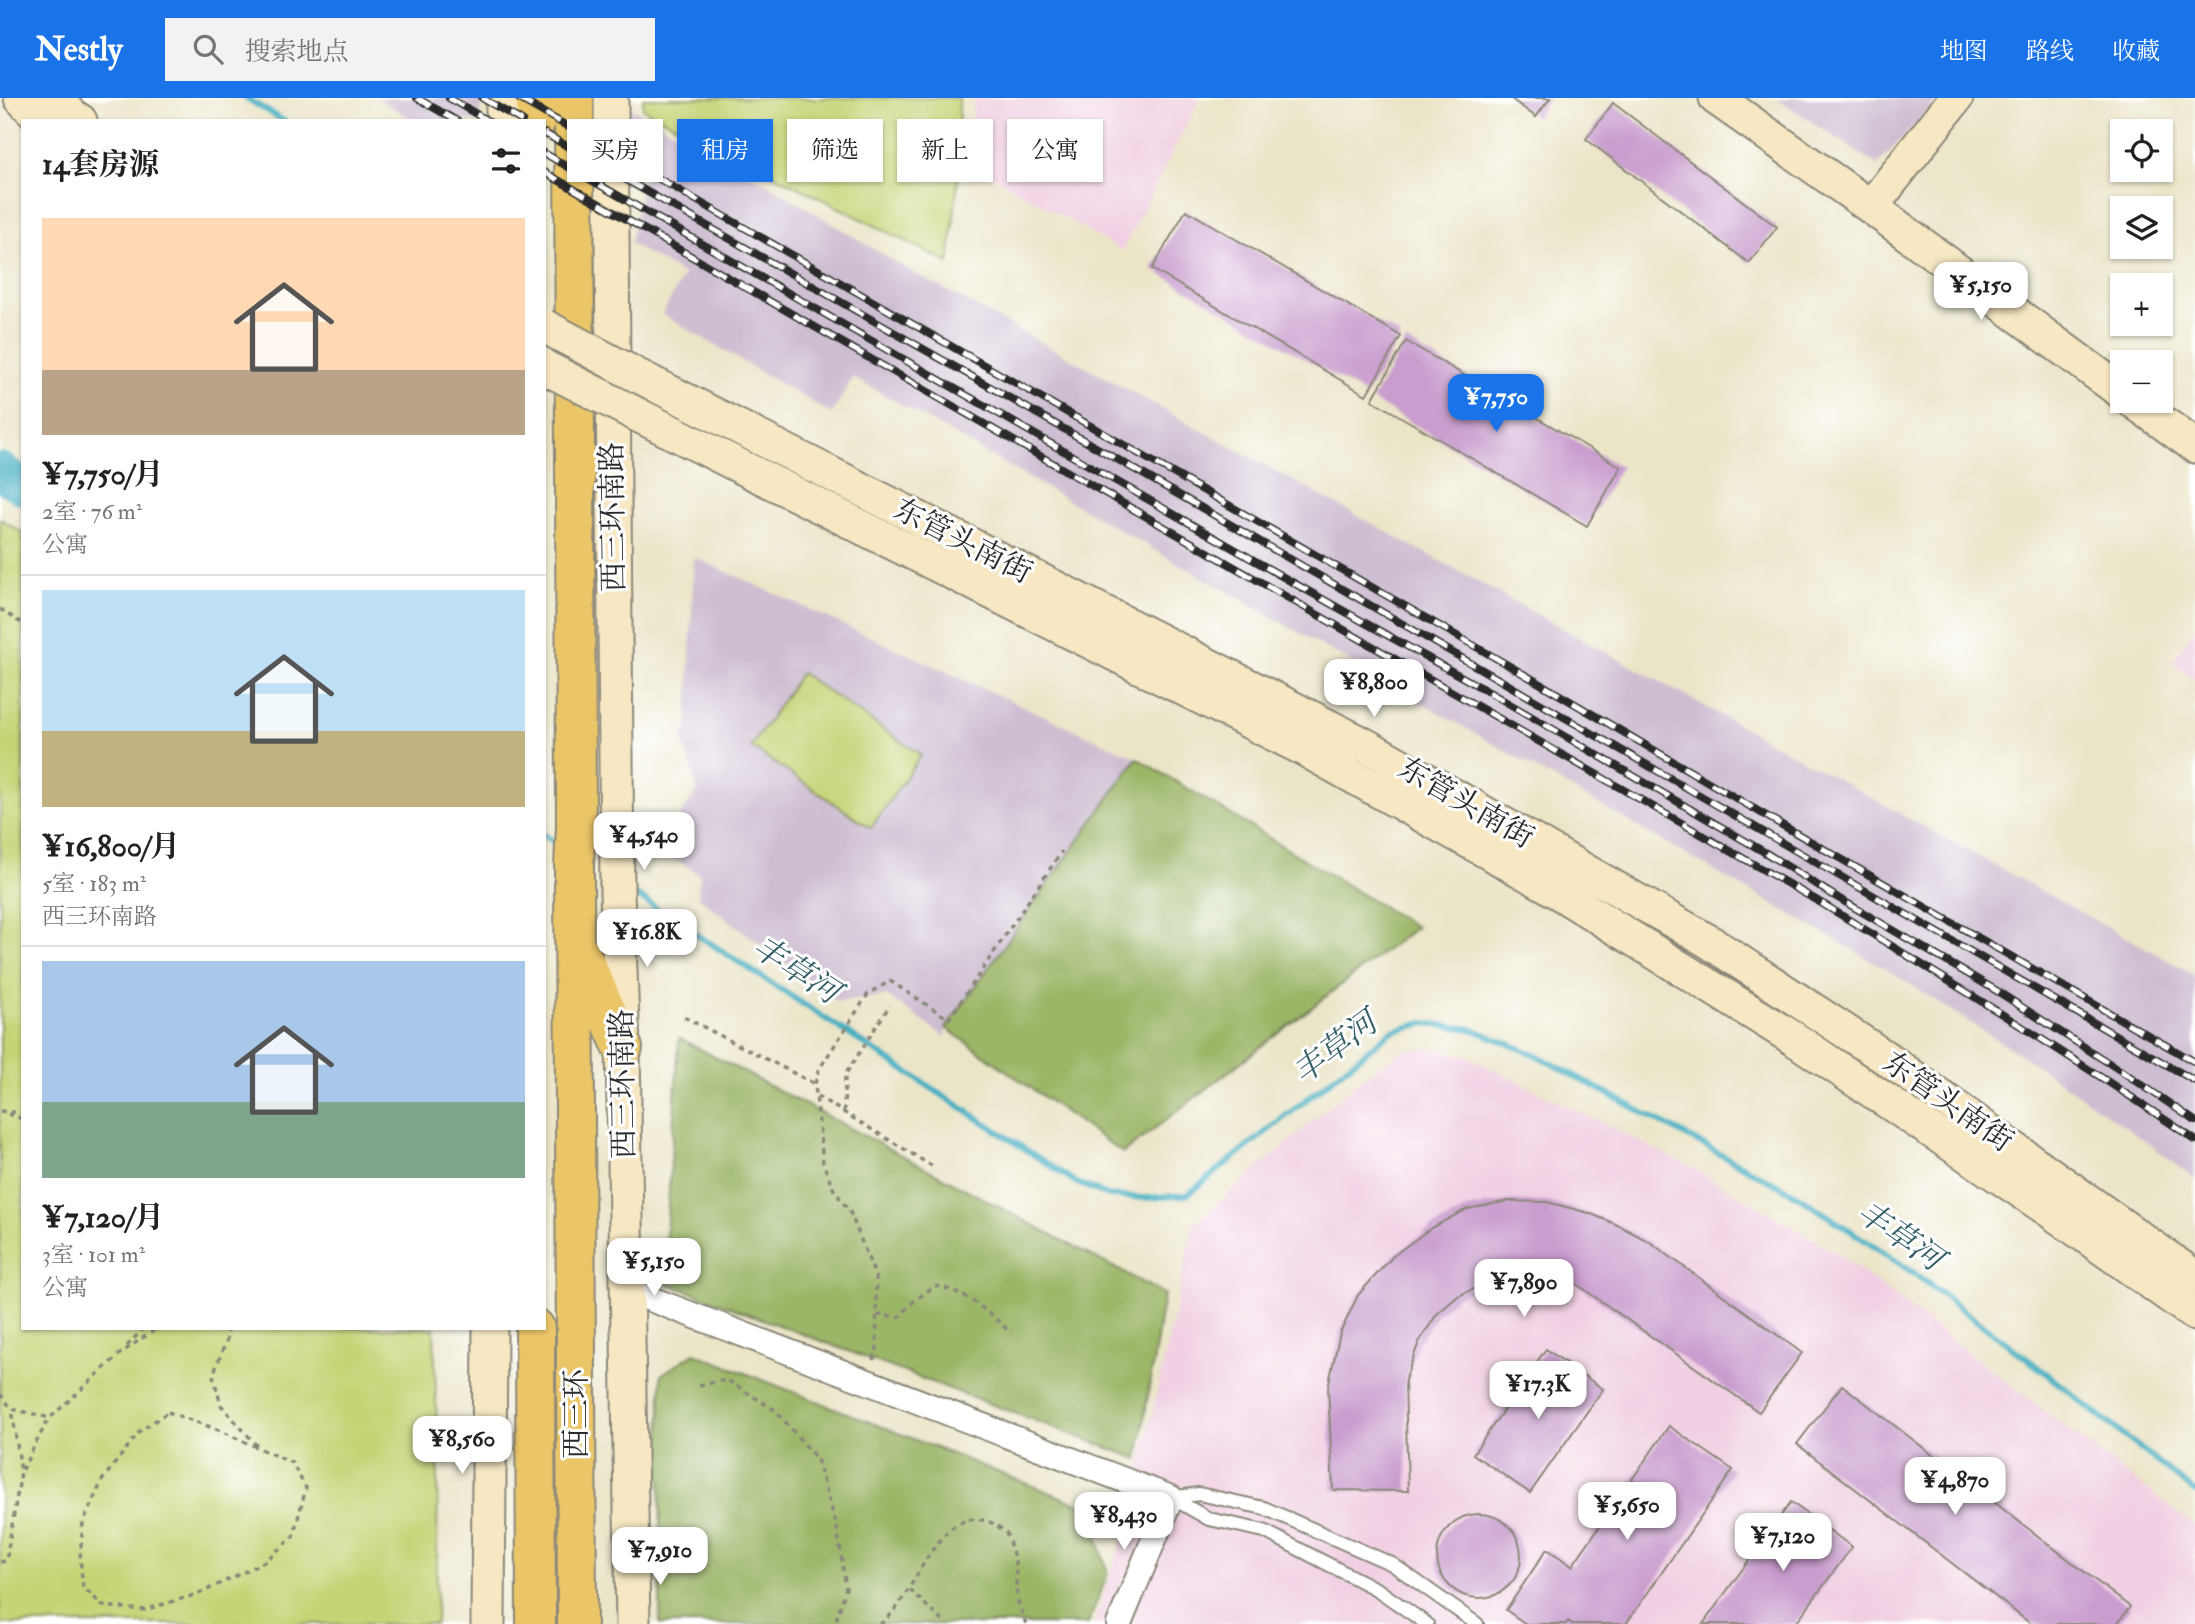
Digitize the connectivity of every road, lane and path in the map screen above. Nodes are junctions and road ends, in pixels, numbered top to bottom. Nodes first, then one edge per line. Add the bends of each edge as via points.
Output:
1 (21, 98) edge
2 (55, 98) edge
3 (503, 98) edge
4 (536, 98) edge
5 (574, 98) edge
6 (611, 98) edge
7 (1716, 98) edge
8 (1956, 98) edge
9 (41, 119) edge
10 (77, 119) edge
11 (503, 119) edge
12 (536, 119) edge
13 (1871, 207) junction
14 (546, 327) edge
15 (546, 368) edge
16 (2110, 383) edge
17 (2150, 413) edge
18 (2195, 446) edge
19 (0, 609) edge
20 (21, 623) edge
21 (1062, 851) dead end
22 (575, 941) junction
23 (890, 1004) dead end
24 (684, 1017) dead end
25 (623, 1048) junction
26 (816, 1084) junction
27 (817, 1096) junction
28 (1, 1111) edge
29 (844, 1112) junction
30 (21, 1113) edge
31 (21, 1118) edge
32 (932, 1167) dead end
33 (2195, 1277) edge
34 (627, 1290) junction
35 (2195, 1314) edge
36 (877, 1315) junction
37 (142, 1330) edge
38 (154, 1330) edge
39 (228, 1330) edge
40 (490, 1330) edge
41 (535, 1330) edge
42 (1011, 1333) dead end
43 (121, 1353) junction
44 (866, 1382) junction
45 (699, 1385) dead end
46 (0, 1394) edge
47 (12, 1409) junction
48 (50, 1418) junction
49 (260, 1450) junction
50 (21, 1472) junction
51 (1171, 1498) junction
52 (0, 1562) edge
53 (910, 1590) junction
54 (488, 1624) edge
55 (536, 1624) edge
56 (577, 1624) edge
57 (633, 1624) edge
58 (835, 1624) edge
59 (880, 1624) edge
60 (946, 1624) edge
61 (1026, 1624) edge
62 (1119, 1624) edge
63 (1427, 1624) edge
64 (1476, 1624) edge

1 - 9 main road
2 - 10 main road
3 - 11 main road
4 - 12 highway
5 - 22 highway, 西三环
6 - 25 main road, 西三环南路 via 617,892
7 - 13 main road
8 - 13 main road
13 - 16 main road
14 - 33 main road, 东管头南街, bridge via 1365,745 1708,941 1889,1060
15 - 35 main road, 东管头南街, bridge via 1306,750 1545,884 1793,1038
17 - 18 main road
19 - 20 path
21 - 26 path via 949,1019 890,981 868,994 818,1071
22 - 25 highway
22 - 56 highway, 西三环
23 - 29 path via 845,1075
24 - 26 path
25 - 34 main road, 西三环南路
26 - 27 path
27 - 29 path
27 - 36 path via 823,1164 850,1212 876,1278
28 - 30 path
28 - 31 path
29 - 32 path
34 - 44 street
34 - 57 main road, 西三环南路
36 - 42 path via 899,1317 935,1286 962,1293
36 - 44 path via 877,1351
37 - 43 path
38 - 43 path
39 - 49 path via 213,1375 221,1405
40 - 54 main road
41 - 55 highway, 西三环
43 - 48 path
44 - 51 street
45 - 58 path via 727,1380 775,1410 817,1459 837,1527 846,1588
46 - 47 path
47 - 48 path
47 - 50 path
48 - 50 path
49 - 49 path via 169,1412 139,1431 103,1479 83,1522 83,1587 103,1606 144,1610 201,1593 264,1562 293,1537 306,1488 292,1463
50 - 52 path via 6,1561
51 - 62 street
51 - 63 lane via 1209,1519 1264,1531 1378,1590
51 - 64 lane via 1199,1494 1264,1508 1391,1564
53 - 59 path
53 - 60 path
53 - 61 path via 931,1552 954,1526 967,1518 988,1521 1006,1532

